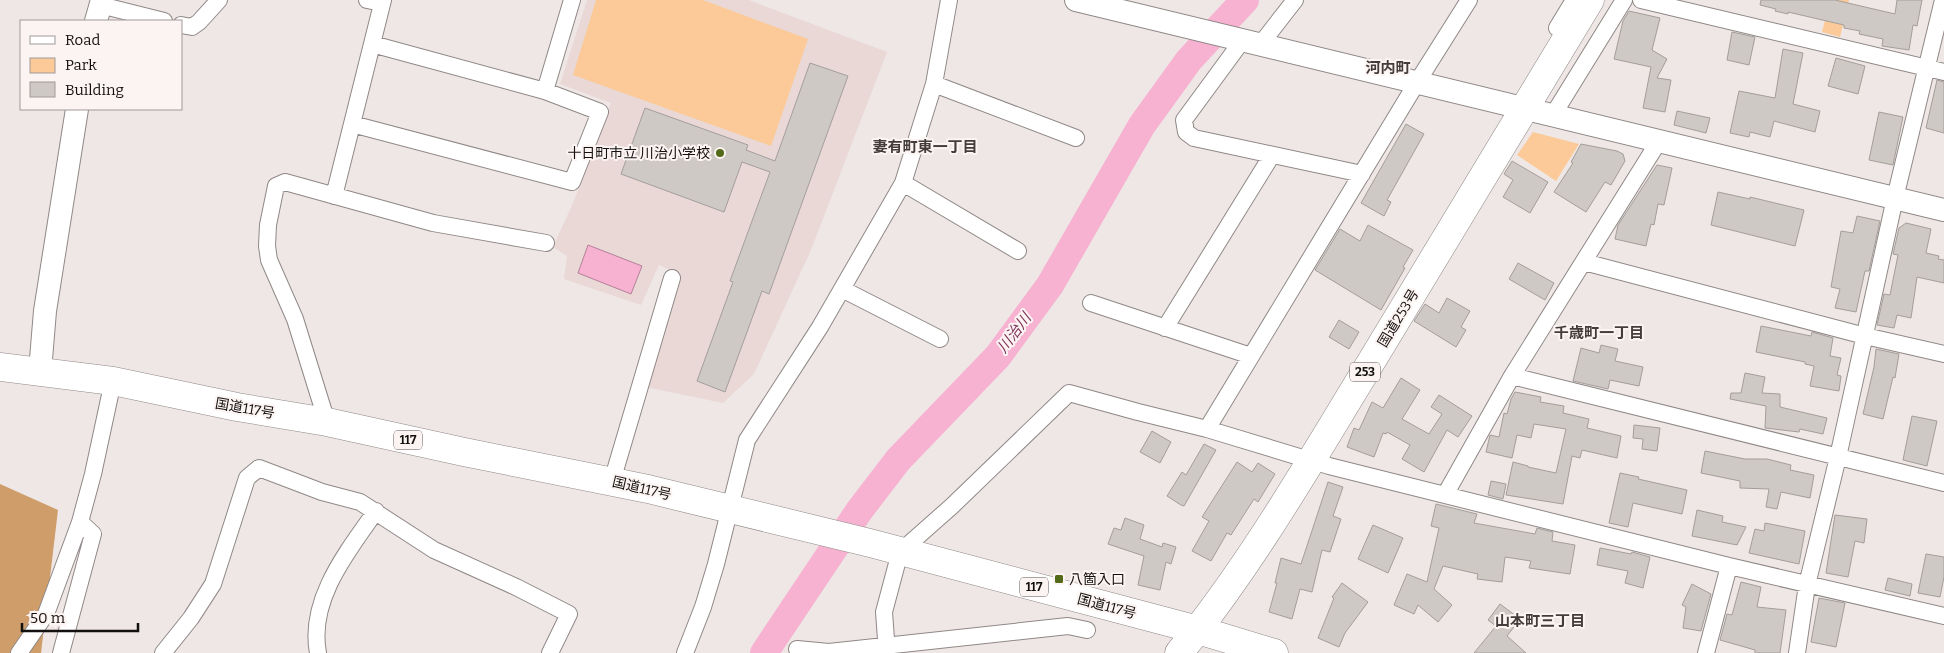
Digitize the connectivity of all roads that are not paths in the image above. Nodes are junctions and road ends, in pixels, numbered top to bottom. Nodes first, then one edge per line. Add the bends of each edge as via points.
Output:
1 (219, 0) edge
2 (572, 0) edge
3 (949, 0) edge
4 (1076, 0) edge
5 (1295, 0) edge
6 (1470, 0) edge
7 (1574, 0) edge
8 (1590, 0) edge
9 (1624, 0) edge
10 (1641, 0) edge
11 (1943, 0) edge
12 (377, 1) edge
13 (100, 9) edge
14 (159, 20) edge
15 (182, 25) edge
16 (1246, 42) junction
17 (372, 44) junction
18 (1926, 68) junction
19 (1944, 72) edge
20 (934, 84) junction
21 (1416, 84) junction
22 (545, 91) junction
23 (1518, 107) junction
24 (77, 110) edge
25 (1553, 115) junction
26 (352, 124) junction
27 (1076, 138) dead end
28 (1659, 141) junction
29 (1272, 155) junction
30 (1362, 174) junction
31 (903, 183) junction
32 (334, 196) junction
33 (1895, 198) junction
34 (1944, 210) edge
35 (546, 243) dead end
36 (1018, 251) dead end
37 (1584, 262) junction
38 (672, 278) dead end
39 (842, 289) junction
40 (1091, 303) dead end
41 (1164, 328) junction
42 (1865, 336) junction
43 (940, 339) dead end
44 (1944, 354) edge
45 (1251, 356) junction
46 (0, 367) edge
47 (40, 371) junction
48 (1512, 376) junction
49 (113, 381) junction
50 (327, 422) junction
51 (1206, 429) junction
52 (1838, 457) junction
53 (1311, 460) junction
54 (612, 481) junction
55 (1944, 483) edge
56 (1445, 495) junction
57 (728, 508) junction
58 (376, 511) junction
59 (80, 522) junction
60 (900, 552) junction
61 (1729, 566) junction
62 (1807, 585) junction
63 (1944, 616) edge
64 (1087, 630) dead end
65 (1198, 630) junction
66 (796, 649) dead end
67 (886, 650) edge
68 (19, 653) edge
69 (61, 653) edge
70 (164, 653) edge
71 (318, 653) edge
72 (550, 653) edge
73 (685, 653) edge
74 (1179, 653) edge
75 (1274, 653) edge
76 (1706, 653) edge
77 (1797, 653) edge

1 - 15 street via 192,27
2 - 22 street
3 - 20 street
4 - 16 street
5 - 16 street
6 - 21 street
7 - 23 street
8 - 23 highway, 国道253号 / 253
9 - 25 street
10 - 18 street
11 - 18 street
12 - 17 street
13 - 14 street
16 - 21 street
16 - 29 street via 1184,120 1186,132 1194,138
17 - 22 street
17 - 26 street
18 - 19 street
18 - 33 street
20 - 27 street
20 - 31 street
21 - 23 street
21 - 30 street
22 - 26 street via 600,112 572,182
23 - 25 street
23 - 53 highway, 国道253号 / 253
24 - 47 street via 45,312
25 - 28 street
26 - 32 street
28 - 33 street
28 - 37 street
29 - 30 street
29 - 41 street
30 - 45 street
31 - 36 street
31 - 39 street
32 - 35 street via 433,223
32 - 50 street via 285,182 276,186 267,246 269,260 295,319
33 - 34 street
33 - 42 street
37 - 42 street
37 - 48 street
38 - 54 street
39 - 43 street
39 - 57 street via 747,440
40 - 41 street
41 - 45 street
42 - 44 street
42 - 52 street
45 - 51 street
46 - 47 highway, 国道117号 / 117
47 - 49 highway, 国道117号 / 117
48 - 52 street
48 - 56 street
49 - 50 highway, 国道117号 / 117
49 - 59 street
50 - 54 highway, 国道117号 / 117
51 - 53 street
51 - 60 street via 1069,393
52 - 55 street
52 - 62 street
53 - 56 street
53 - 65 highway, 国道253号 / 253
54 - 57 highway, 国道117号 / 117
56 - 61 street
57 - 60 highway, 国道117号 / 117
57 - 73 street via 710,581
58 - 70 street via 360,502 322,492 259,468 247,478 212,584
58 - 71 street via 347,552 324,595 315,638
58 - 72 street via 434,550 569,614
59 - 68 street via 46,614
59 - 69 street via 93,534
60 - 65 highway, 国道117号 / 117
60 - 67 street via 884,612
61 - 62 street
61 - 76 street
62 - 63 street
62 - 77 street
64 - 67 street via 1068,626
65 - 74 highway, 国道253号 / 253
65 - 75 highway, 国道117号 / 117
66 - 67 street via 829,652

